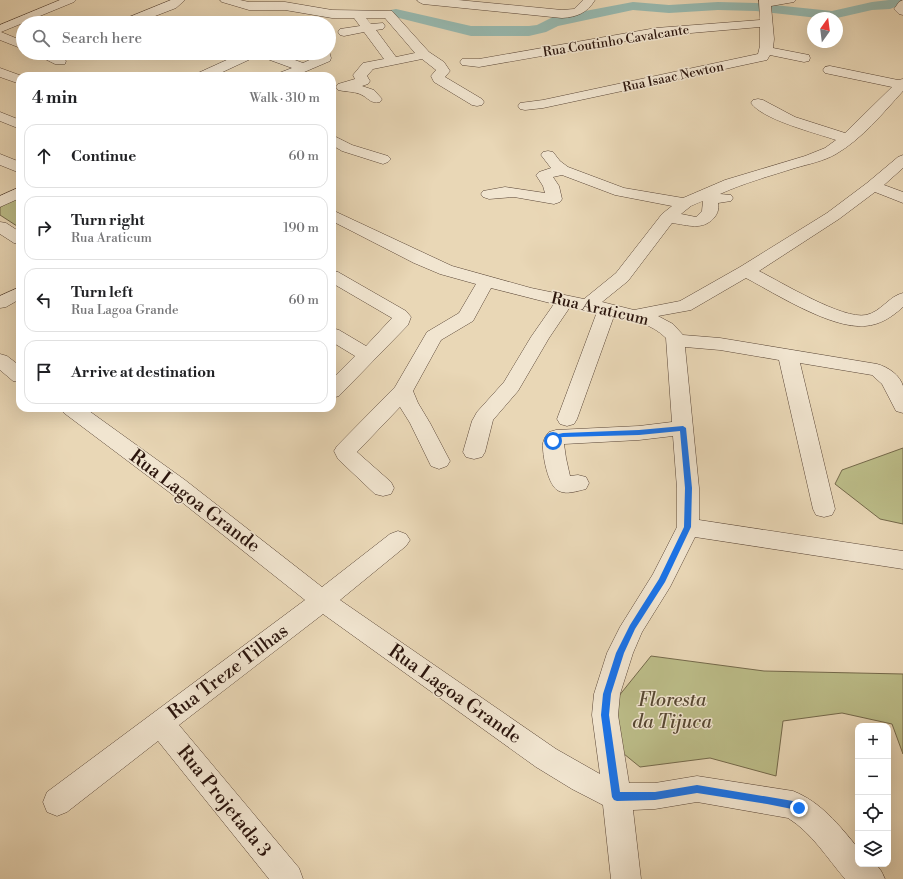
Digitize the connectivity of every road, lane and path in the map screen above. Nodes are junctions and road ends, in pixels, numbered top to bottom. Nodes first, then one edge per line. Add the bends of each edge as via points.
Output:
1 (70, 0) edge
2 (179, 0) edge
3 (226, 0) edge
4 (423, 0) edge
5 (590, 0) edge
6 (790, 0) edge
7 (478, 3) edge
8 (903, 4) edge
9 (765, 8) edge
10 (903, 11) edge
11 (357, 14) junction
12 (31, 16) edge
13 (144, 16) edge
14 (16, 22) edge
15 (398, 24) junction
16 (368, 28) junction
17 (0, 29) edge
18 (344, 32) dead end
19 (0, 36) edge
20 (16, 43) edge
21 (16, 45) edge
22 (0, 49) edge
23 (767, 51) junction
24 (424, 55) junction
25 (804, 58) dead end
26 (237, 60) edge
27 (284, 60) edge
28 (316, 60) edge
29 (392, 60) junction
30 (467, 62) dead end
31 (303, 67) junction
32 (830, 70) dead end
33 (212, 72) edge
34 (292, 72) edge
35 (0, 73) edge
36 (16, 79) edge
37 (902, 84) edge
38 (343, 88) edge
39 (375, 99) dead end
40 (477, 102) dead end
41 (758, 103) dead end
42 (525, 106) dead end
43 (0, 116) edge
44 (16, 122) edge
45 (847, 139) junction
46 (336, 141) edge
47 (548, 155) dead end
48 (383, 158) dead end
49 (0, 159) edge
50 (903, 160) edge
51 (16, 166) edge
52 (563, 170) junction
53 (873, 186) junction
54 (16, 194) edge
55 (489, 194) dead end
56 (725, 198) dead end
57 (903, 198) edge
58 (0, 202) edge
59 (685, 202) junction
60 (336, 217) edge
61 (668, 217) junction
62 (0, 227) edge
63 (16, 237) edge
64 (746, 271) junction
65 (336, 278) edge
66 (486, 282) junction
67 (16, 294) edge
68 (903, 298) edge
69 (565, 301) junction
70 (0, 303) edge
71 (685, 306) junction
72 (597, 307) junction
73 (632, 315) junction
74 (336, 336) edge
75 (675, 339) junction
76 (367, 355) junction
77 (788, 355) junction
78 (0, 360) edge
79 (16, 373) edge
80 (336, 387) edge
81 (403, 391) junction
82 (903, 406) edge
83 (76, 412) edge
84 (567, 419) dead end
85 (683, 428) junction
86 (474, 452) dead end
87 (439, 461) dead end
88 (578, 483) dead end
89 (383, 488) dead end
90 (824, 509) dead end
91 (688, 527) junction
92 (398, 540) dead end
93 (903, 560) edge
94 (322, 600) junction
95 (161, 724) junction
96 (617, 797) junction
97 (57, 802) dead end
98 (288, 879) edge
99 (626, 879) edge
100 (870, 879) edge

1 - 12 street
2 - 13 street
3 - 11 street via 249,6 284,6 332,14
4 - 7 street
5 - 7 street via 582,9 567,14
6 - 9 street, Rua Coutinho Cavalcante
8 - 10 street via 900,9
9 - 23 street
9 - 30 street, Rua Coutinho Cavalcante via 656,32 479,63
11 - 15 street via 391,9
11 - 16 street
14 - 17 street
15 - 16 street
15 - 24 street
16 - 18 street
16 - 29 street
19 - 20 street
21 - 22 street
23 - 25 street
23 - 42 street, Rua Isaac Newton via 762,57 741,63
24 - 29 street
24 - 40 street via 443,70 438,76 439,79
26 - 33 street
27 - 31 street
28 - 31 street
29 - 38 street via 367,67 360,75 362,82
31 - 34 street
32 - 37 street
35 - 36 street
37 - 45 street via 871,118
38 - 39 street via 373,95
41 - 45 street via 794,121
43 - 44 street
45 - 59 street via 820,156 731,183
46 - 48 street via 347,148
47 - 52 street
49 - 51 street
50 - 53 street
52 - 55 street via 544,175 551,186 554,199 524,194
52 - 59 street via 621,192
53 - 57 street
53 - 64 street via 833,216
54 - 58 street
56 - 61 street via 710,202 710,212 699,222
59 - 61 street
60 - 66 street, Rua Araticum via 426,261
61 - 72 street
62 - 63 street
64 - 68 street via 833,315 855,320 865,321 879,317
64 - 71 street
65 - 76 street via 402,317
66 - 69 street, Rua Araticum
66 - 81 street via 466,317 434,336
67 - 70 street
69 - 72 street, Rua Araticum
69 - 86 street via 511,386 484,416
71 - 73 street
71 - 75 street via 686,317
72 - 73 street, Rua Araticum
72 - 84 street
73 - 75 street, Rua Araticum via 654,321 666,328
74 - 76 street
75 - 77 street
75 - 85 street
76 - 80 street
77 - 82 street via 882,372
77 - 90 street
78 - 79 street
81 - 87 street
81 - 89 street via 345,451
83 - 94 street, Rua Lagoa Grande via 178,486
85 - 88 street via 639,433 556,436 553,441 561,482 565,485
85 - 91 street
91 - 93 street
91 - 96 street via 662,580 632,627 620,653 607,694 605,715
92 - 94 street, Rua Treze Tilhas
94 - 95 street, Rua Treze Tilhas
94 - 96 street, Rua Lagoa Grande via 546,758
95 - 97 street, Rua Treze Tilhas
95 - 98 street, Rua Projetada 3
96 - 99 street
96 - 100 street, Rua Lagoa Grande via 655,796 697,789 793,805 809,815 855,868

